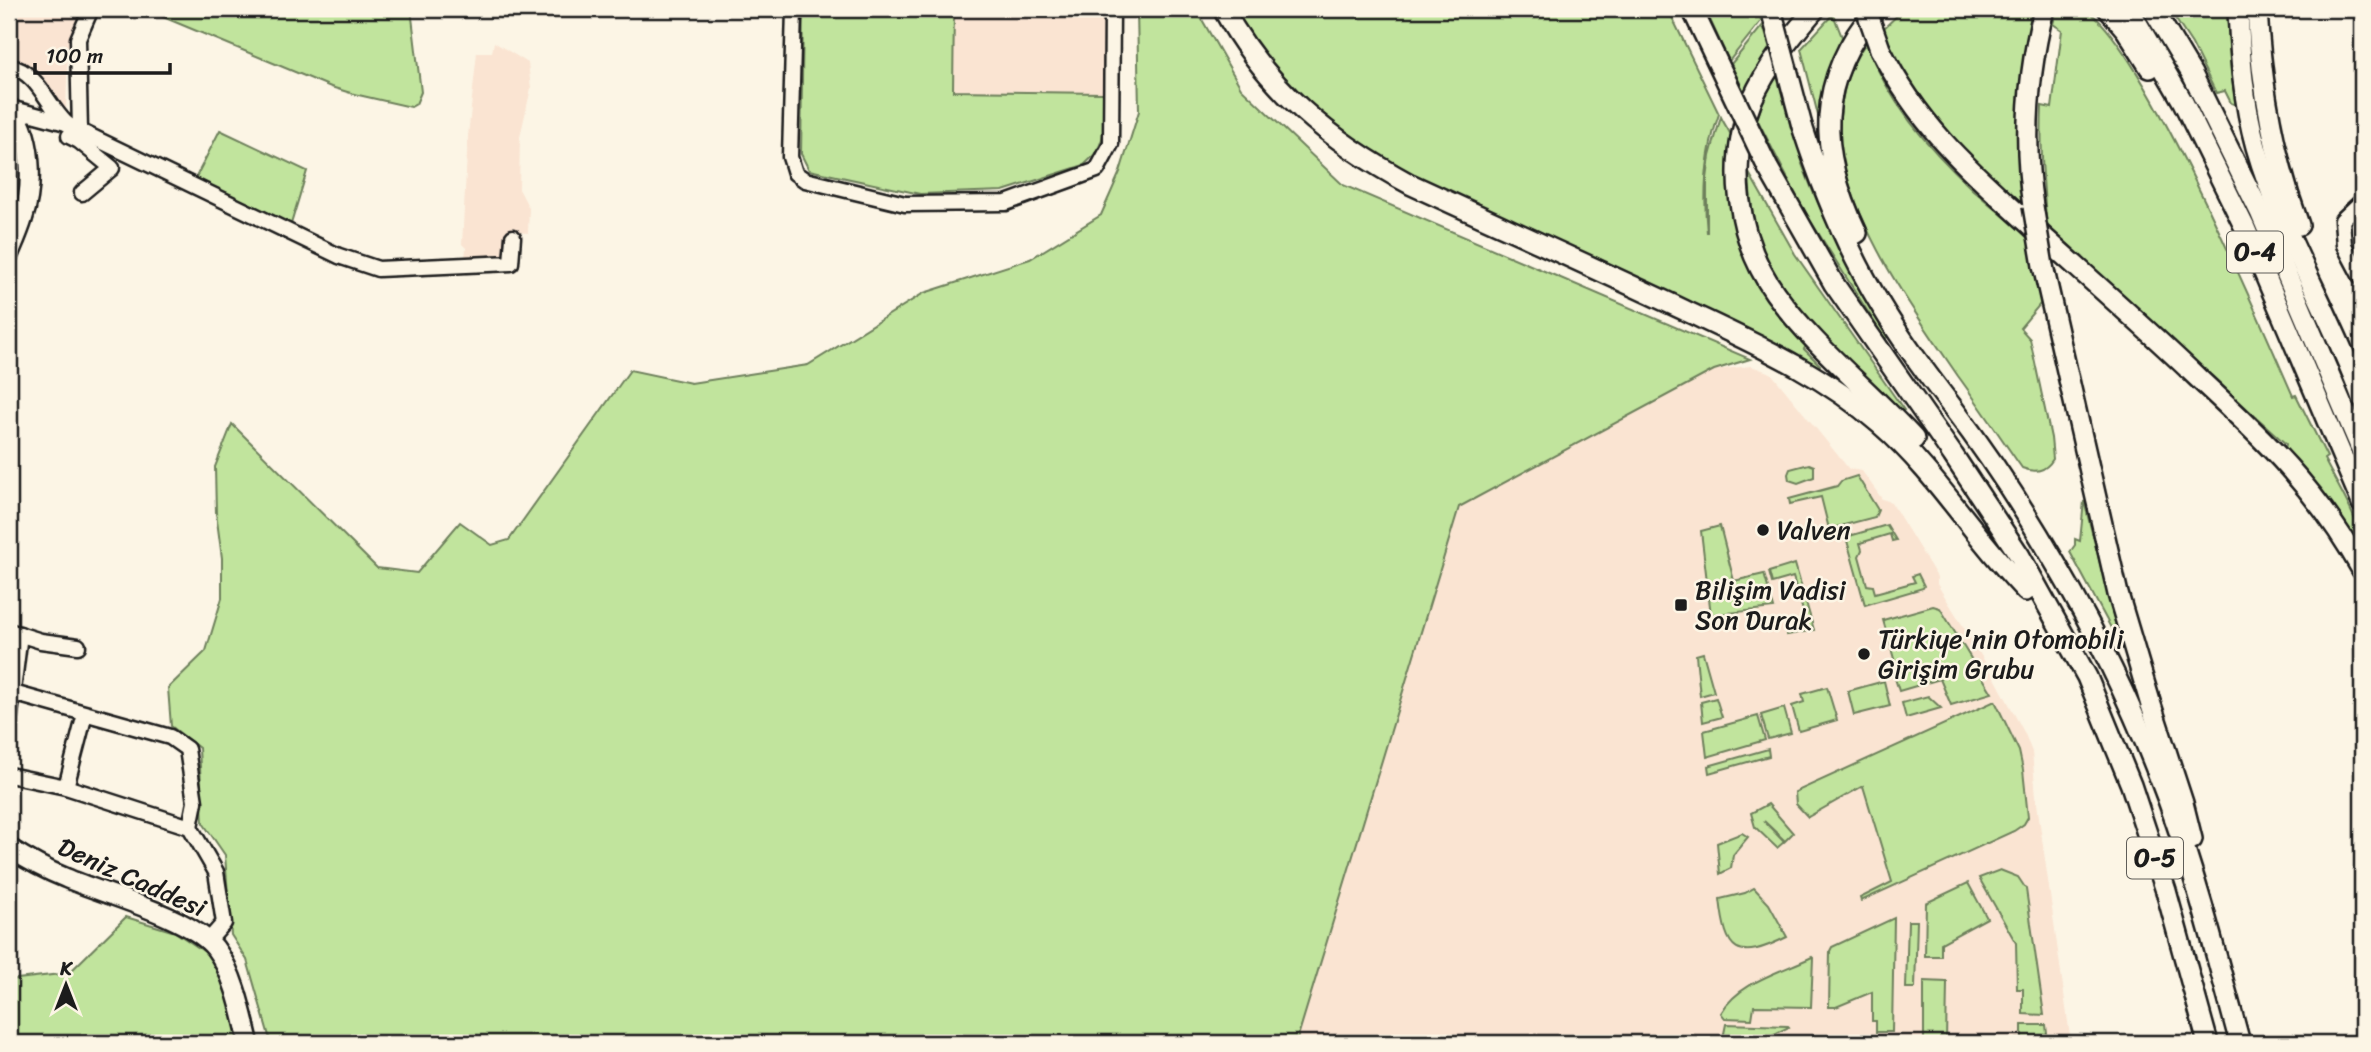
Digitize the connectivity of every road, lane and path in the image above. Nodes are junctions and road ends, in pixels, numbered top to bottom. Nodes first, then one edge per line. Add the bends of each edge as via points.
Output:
1 (91, 9) edge
2 (794, 9) edge
3 (1112, 9) edge
4 (1223, 9) edge
5 (1692, 9) edge
6 (1771, 9) edge
7 (1815, 9) edge
8 (1866, 9) edge
9 (1876, 9) edge
10 (2108, 9) edge
11 (2129, 9) edge
12 (2153, 9) edge
13 (2238, 9) edge
14 (2258, 9) edge
15 (2043, 11) edge
16 (9, 66) edge
17 (9, 107) edge
18 (72, 130) junction
19 (2214, 164) junction
20 (82, 193) dead end
21 (2362, 201) edge
22 (513, 237) dead end
23 (9, 254) edge
24 (2362, 279) edge
25 (2348, 361) junction
26 (2362, 398) edge
27 (1953, 408) junction
28 (2362, 452) edge
29 (2362, 503) edge
30 (2362, 570) edge
31 (2026, 591) junction
32 (15, 633) edge
33 (78, 646) dead end
34 (2087, 677) junction
35 (11, 691) edge
36 (85, 714) junction
37 (9, 723) edge
38 (9, 775) edge
39 (65, 787) junction
40 (190, 827) junction
41 (9, 848) edge
42 (2196, 885) junction
43 (209, 940) junction
44 (249, 1043) edge
45 (2208, 1043) edge
46 (2239, 1043) edge

1 - 18 street via 78,38
2 - 3 street via 790,158 795,173 805,180 905,204 937,205 1006,203 1097,170 1111,144
4 - 31 highway via 1273,81 1323,130 1357,154 1419,188 1735,334 1844,395 1920,462
5 - 34 highway, bridge via 1768,168 1834,284 2020,556
6 - 27 highway, bridge via 1802,126 1828,200 1860,268 1915,359
7 - 31 highway via 1772,65 1743,126 1738,195 1745,231 1786,307 1929,455
8 - 30 highway, bridge via 1880,49 1909,100 1936,135 2276,451 2317,499
9 - 27 highway via 1851,41 1835,79 1828,128 1831,161 1861,243
10 - 19 highway via 2126,30 2201,153
11 - 19 highway, O-4
12 - 28 highway, O-4 via 2192,75 2260,212
13 - 25 highway via 2243,86 2256,148
14 - 25 highway via 2263,81 2280,169 2336,316
15 - 42 highway, bridge via 2028,124 2029,173 2043,266 2115,582 2191,832
16 - 18 street via 20,68 35,81
17 - 18 street
17 - 23 main road via 27,139 29,187 24,216
18 - 20 street via 112,168
18 - 22 street via 330,252 378,269 511,263
19 - 29 highway, O-4
21 - 24 street via 2342,220 2344,245
25 - 26 highway
27 - 42 highway via 2030,522 2097,638 2150,756
31 - 34 highway via 2059,646
32 - 33 street
32 - 35 street
34 - 45 highway, O-5 via 2131,785
35 - 36 street
35 - 37 street
36 - 39 street
36 - 40 street via 170,737 187,749 195,802
38 - 39 street
39 - 40 street
40 - 43 street via 216,872 224,923
41 - 43 main road, Deniz Caddesi
42 - 46 highway, O-5
43 - 44 main road, Deniz Caddesi via 239,998

